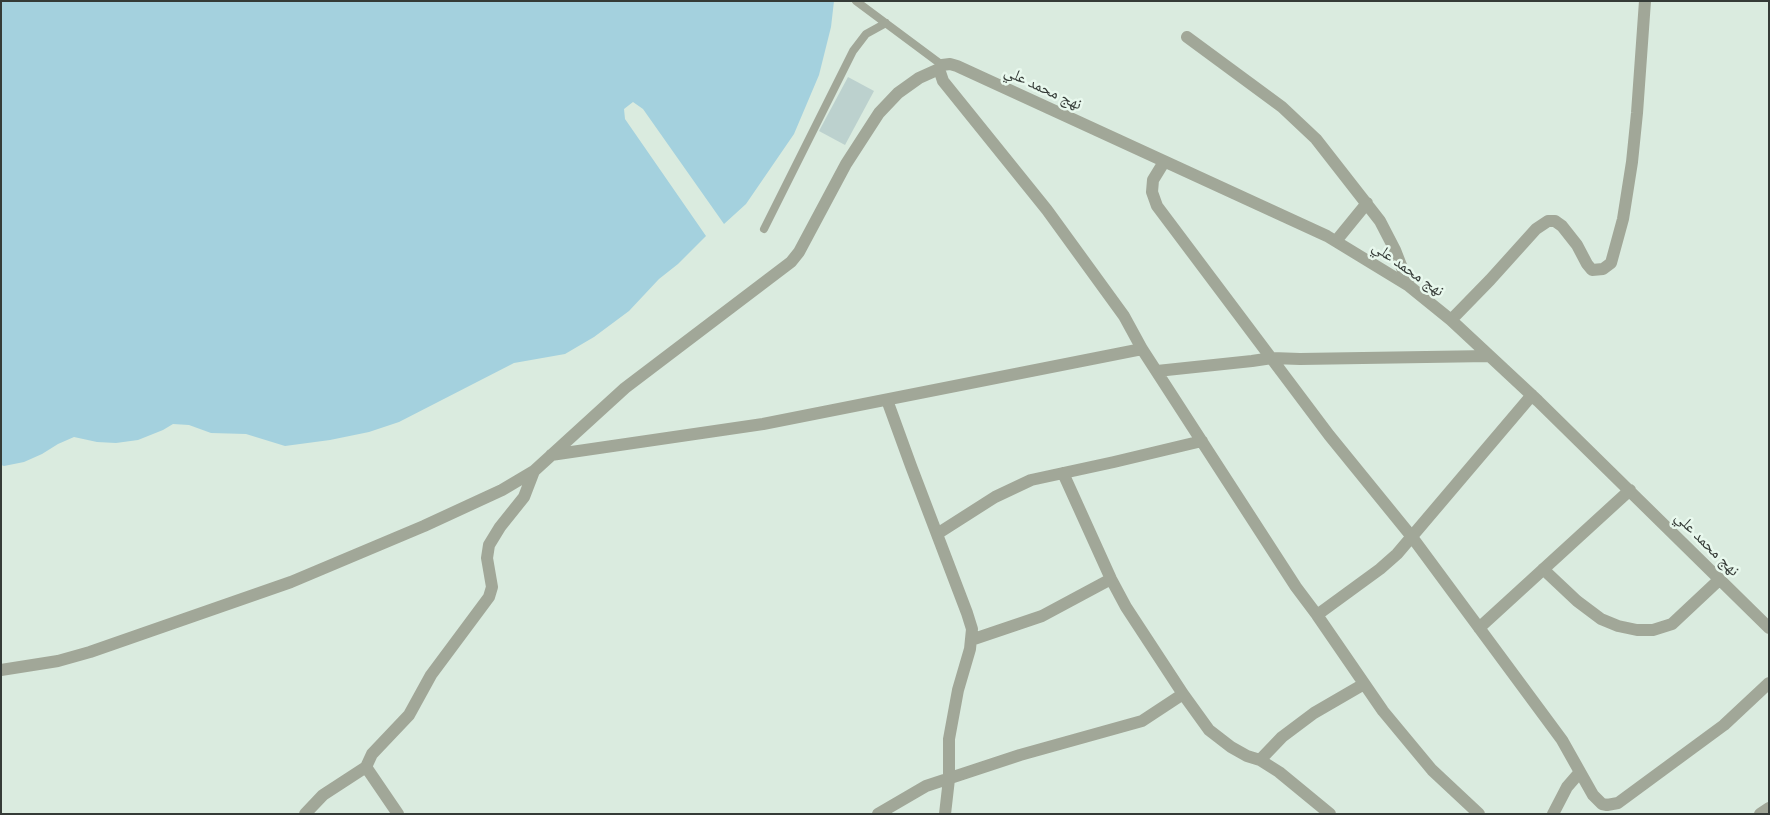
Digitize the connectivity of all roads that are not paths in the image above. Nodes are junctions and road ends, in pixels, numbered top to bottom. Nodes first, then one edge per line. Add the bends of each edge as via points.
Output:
1 (856, 1) edge
2 (1645, 1) edge
3 (886, 23) junction
4 (1187, 37) dead end
5 (940, 67) junction
6 (1164, 162) junction
7 (1367, 204) junction
8 (764, 229) dead end
9 (1336, 241) junction
10 (1409, 286) junction
11 (1451, 320) junction
12 (1142, 350) junction
13 (1489, 356) junction
14 (1272, 358) junction
15 (1157, 371) junction
16 (1532, 395) junction
17 (887, 400) junction
18 (1202, 441) junction
19 (551, 455) junction
20 (534, 471) junction
21 (1063, 473) junction
22 (1630, 490) junction
23 (937, 534) junction
24 (1412, 537) junction
25 (1543, 569) junction
26 (1111, 579) junction
27 (1720, 579) junction
28 (1317, 615) junction
29 (1479, 628) junction
30 (1769, 628) edge
31 (971, 640) junction
32 (1, 670) edge
33 (1769, 683) edge
34 (1364, 684) junction
35 (1183, 694) junction
36 (1260, 760) junction
37 (366, 767) junction
38 (1580, 772) junction
39 (949, 779) junction
40 (1769, 808) edge
41 (305, 814) edge
42 (398, 814) edge
43 (878, 814) edge
44 (945, 814) edge
45 (1330, 814) edge
46 (1479, 814) edge
47 (1553, 814) edge
48 (1760, 814) edge

1 - 3 lane
2 - 11 street via 1632,162 1623,219 1611,263 1603,269 1592,270 1562,226 1548,221 1536,229
3 - 5 lane
3 - 8 lane via 866,34 853,51
4 - 7 street via 1282,107 1316,140
5 - 6 street, نهج محمد علي via 957,66
5 - 12 street via 943,82 1080,254 1124,316
5 - 19 street via 898,93 879,113 791,262 625,388
6 - 9 street, نهج محمد علي
6 - 14 street via 1153,180 1152,192 1157,206
7 - 9 street
7 - 10 street via 1387,234
9 - 10 street, نهج محمد علي
10 - 11 street, نهج محمد علي
11 - 13 street, نهج محمد علي
12 - 15 street
12 - 17 street
13 - 14 street
13 - 16 street, نهج محمد علي
14 - 15 street
14 - 24 street via 1329,435
15 - 18 street
16 - 22 street, نهج محمد علي
16 - 24 street
17 - 19 street via 764,424
17 - 23 street
18 - 21 street
18 - 28 street
19 - 20 street
20 - 32 street via 502,490 424,526 291,582 90,652
20 - 37 street via 524,497 489,545 487,558 492,587 489,597 432,675 409,715 372,754
21 - 23 street via 1031,480 995,497
21 - 26 street
22 - 25 street
22 - 27 street, نهج محمد علي
23 - 31 street via 968,613
24 - 28 street via 1380,569
24 - 29 street
25 - 27 street via 1601,619 1637,630 1653,630 1672,624
25 - 29 street
26 - 31 street via 1042,616
26 - 35 street
27 - 30 street, نهج محمد علي
28 - 34 street
29 - 38 street via 1562,740
31 - 39 street via 949,739
33 - 38 street via 1724,725 1618,803 1602,804
34 - 36 street via 1314,712 1282,737
34 - 46 street via 1432,770
35 - 36 street via 1209,730 1230,747
35 - 39 street via 1142,720
36 - 45 street
37 - 41 street via 323,795
37 - 42 street
38 - 47 street via 1567,787
39 - 43 street via 926,786
39 - 44 street
40 - 48 street

